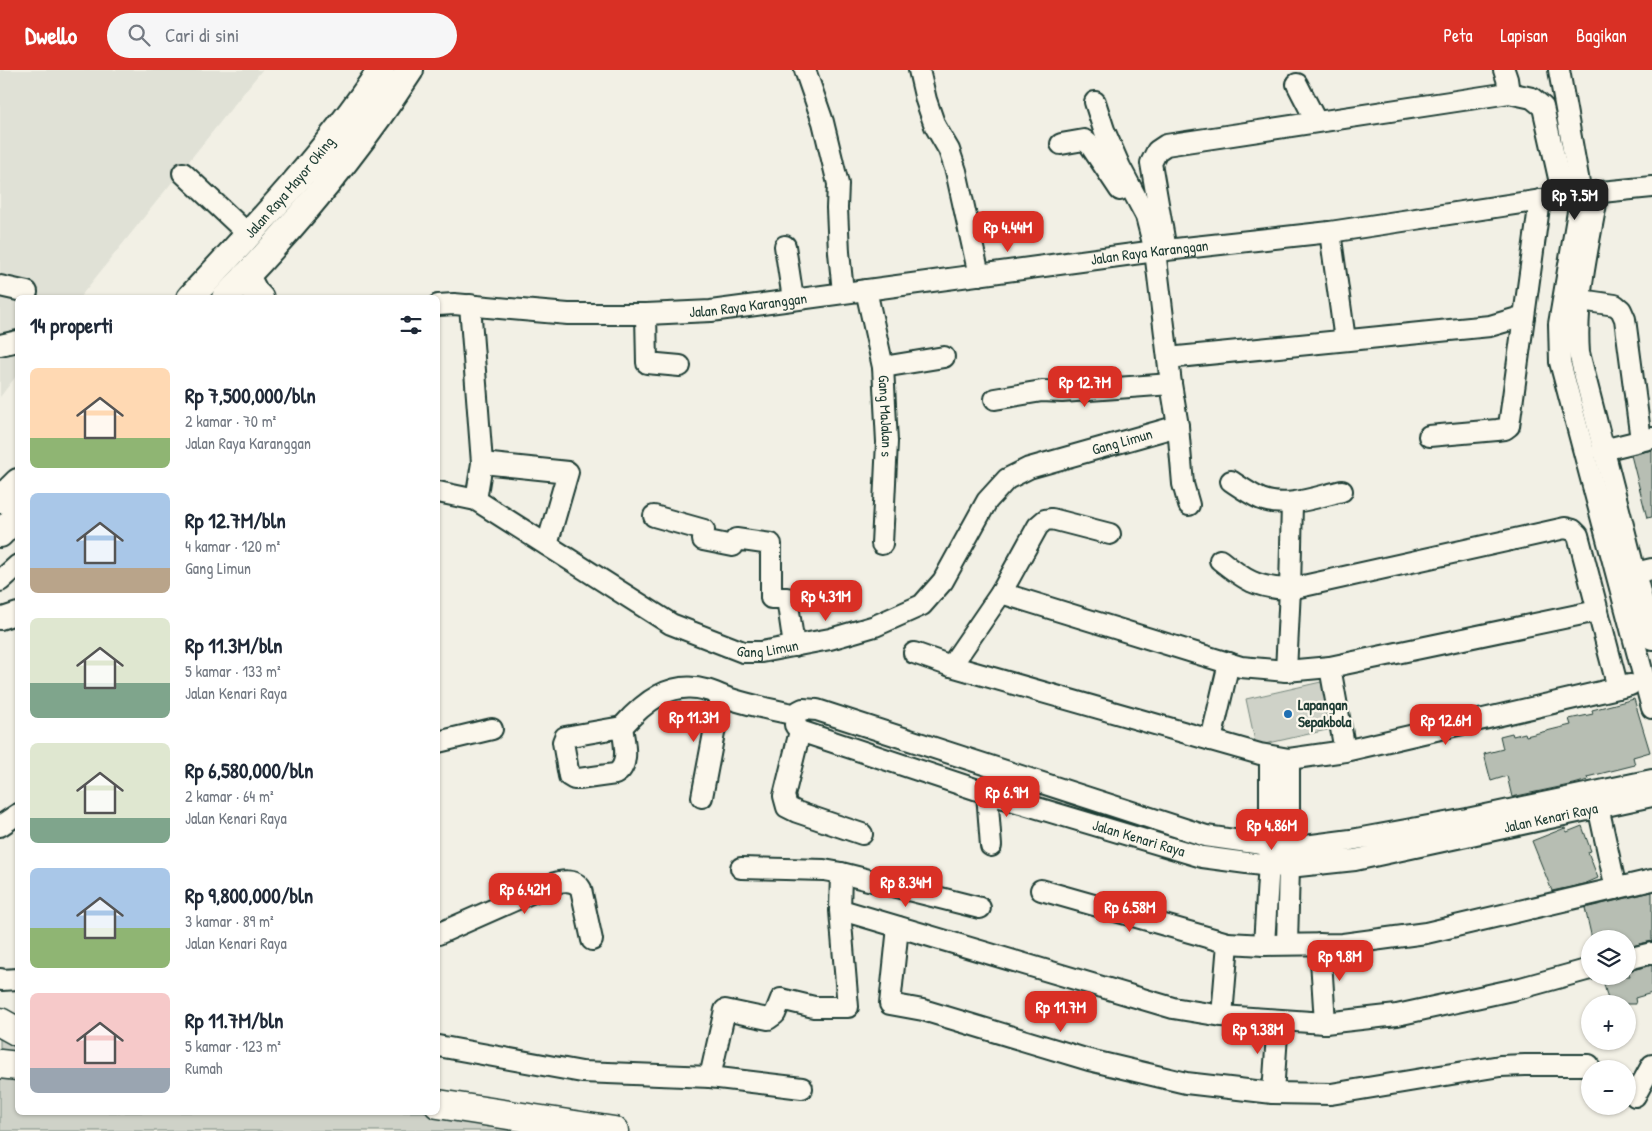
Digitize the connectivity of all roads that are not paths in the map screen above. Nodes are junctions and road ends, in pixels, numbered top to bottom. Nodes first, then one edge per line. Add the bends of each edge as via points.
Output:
1 (381, 70) edge
2 (410, 70) edge
3 (805, 70) edge
4 (919, 70) edge
5 (1504, 70) edge
6 (1559, 70) edge
7 (1297, 84) dead end
8 (1508, 92) junction
9 (1096, 102) dead end
10 (1316, 121) junction
11 (1061, 144) dead end
12 (183, 173) dead end
13 (1652, 187) edge
14 (1581, 194) junction
15 (1540, 200) junction
16 (1330, 232) junction
17 (248, 235) junction
18 (785, 246) dead end
19 (1156, 251) junction
20 (979, 275) junction
21 (246, 276) junction
22 (0, 286) edge
23 (866, 290) junction
24 (28, 292) dead end
25 (843, 292) junction
26 (193, 295) edge
27 (228, 295) edge
28 (257, 295) edge
29 (1571, 298) junction
30 (793, 299) junction
31 (440, 305) edge
32 (470, 305) junction
33 (646, 314) junction
34 (1524, 316) junction
35 (1344, 340) junction
36 (15, 341) edge
37 (0, 345) edge
38 (944, 357) dead end
39 (1168, 358) junction
40 (680, 366) dead end
41 (883, 367) junction
42 (1171, 384) junction
43 (995, 399) dead end
44 (1178, 426) junction
45 (1429, 436) dead end
46 (1646, 439) edge
47 (1603, 450) junction
48 (482, 463) junction
49 (1231, 481) dead end
50 (15, 485) edge
51 (1342, 491) dead end
52 (440, 492) edge
53 (0, 500) edge
54 (476, 500) junction
55 (1292, 503) junction
56 (1190, 505) dead end
57 (654, 516) dead end
58 (15, 518) edge
59 (0, 534) edge
60 (1110, 534) dead end
61 (882, 544) dead end
62 (547, 545) junction
63 (1220, 560) dead end
64 (15, 568) edge
65 (1643, 571) edge
66 (0, 581) edge
67 (1290, 589) junction
68 (1001, 593) junction
69 (1598, 611) junction
70 (15, 614) edge
71 (0, 619) edge
72 (1652, 639) edge
73 (794, 646) junction
74 (914, 653) dead end
75 (1229, 663) junction
76 (952, 666) junction
77 (1330, 667) junction
78 (1286, 671) junction
79 (1644, 682) junction
80 (1618, 688) junction
81 (722, 696) junction
82 (1652, 708) edge
83 (798, 723) junction
84 (622, 727) dead end
85 (492, 729) dead end
86 (1211, 740) junction
87 (440, 742) edge
88 (1345, 751) junction
89 (1280, 758) junction
90 (1652, 780) edge
91 (988, 793) junction
92 (1652, 796) edge
93 (702, 797) dead end
94 (1598, 806) junction
95 (15, 816) edge
96 (0, 826) edge
97 (862, 834) dead end
98 (991, 846) dead end
99 (1283, 853) junction
100 (1269, 866) junction
101 (741, 868) dead end
102 (841, 873) junction
103 (1652, 880) edge
104 (1616, 889) junction
105 (1041, 890) dead end
106 (980, 908) dead end
107 (845, 911) dead end
108 (898, 927) junction
109 (440, 933) edge
110 (592, 940) dead end
111 (1228, 943) junction
112 (1287, 944) junction
113 (1320, 944) junction
114 (1264, 945) junction
115 (1652, 953) edge
116 (1636, 957) edge
117 (1581, 971) edge
118 (0, 979) edge
119 (15, 979) edge
120 (1222, 1016) junction
121 (1278, 1020) junction
122 (0, 1022) edge
123 (1325, 1023) junction
124 (15, 1030) edge
125 (440, 1046) edge
126 (0, 1064) edge
127 (1652, 1064) edge
128 (1581, 1065) edge
129 (15, 1066) edge
130 (710, 1077) junction
131 (802, 1088) dead end
132 (1273, 1093) junction
133 (1636, 1094) edge
134 (440, 1104) edge
135 (614, 1131) edge

1 - 17 main road, Jalan Raya Mayor Oking via 330,142
2 - 21 main road, Jalan Raya Mayor Oking via 350,156
3 - 25 street via 823,122 838,184
4 - 20 street via 935,126 949,150 956,171
5 - 8 street
6 - 14 street
7 - 10 street
8 - 10 street
8 - 14 street via 1532,98 1543,108
9 - 19 street via 1120,167 1146,216
10 - 19 street via 1166,145 1157,151 1151,163
11 - 19 street via 1084,140 1090,145
12 - 17 street
13 - 14 street, Jalan Raya Karanggan
14 - 15 street, Jalan Raya Karanggan
14 - 29 street
15 - 16 street, Jalan Raya Karanggan
15 - 34 street
16 - 19 street, Jalan Raya Karanggan
16 - 35 street
17 - 26 main road, Jalan Raya Mayor Oking
18 - 30 street
19 - 20 street, Jalan Raya Karanggan
19 - 39 street
20 - 23 street, Jalan Raya Karanggan
21 - 27 main road, Jalan Raya Mayor Oking
21 - 28 main road
22 - 24 street
23 - 25 street, Jalan Raya Karanggan
23 - 41 street, Gang MaJalan s
25 - 30 street, Jalan Raya Karanggan
29 - 46 street via 1615,305 1621,310
29 - 47 street via 1579,353
29 - 79 street via 1559,324 1560,362
30 - 33 street, Jalan Raya Karanggan via 711,311
31 - 32 street, Jalan Raya Karanggan
32 - 33 street, Jalan Raya Karanggan via 568,314
32 - 48 street
33 - 40 street via 648,363
34 - 35 street via 1490,326
34 - 45 street via 1509,426
35 - 39 street
36 - 37 street
38 - 41 street
39 - 42 street
41 - 61 street, Gang MaJalan s via 887,442
42 - 43 street via 1042,391
42 - 44 street
44 - 56 street via 1182,484
44 - 73 street, Gang Limun via 1029,468 1007,479 987,501 943,581 922,605 875,626
46 - 47 street
47 - 65 street
48 - 54 street
48 - 62 street via 568,472
49 - 55 street via 1262,499
50 - 53 main road
51 - 55 street
52 - 54 street, Gang Limun
54 - 62 street, Gang Limun
55 - 67 street
57 - 73 street via 704,530 703,540 734,546 736,538 770,544 771,598 787,598
58 - 59 main road
60 - 68 street via 1045,520 1038,526
62 - 73 street, Gang Limun via 671,624 743,652
63 - 67 street via 1244,579 1271,589
64 - 66 street
65 - 72 street
67 - 69 street via 1565,528 1578,535
67 - 78 street
68 - 75 street
68 - 76 street
69 - 77 street
69 - 80 street
70 - 71 street
74 - 76 street
75 - 78 street
75 - 86 street
76 - 86 street
77 - 78 street
77 - 88 street
79 - 80 street
79 - 82 street
80 - 88 street
81 - 83 street, Jalan Kenari Raya
81 - 84 street, Jalan Kenari Raya via 683,688 662,693 638,709
81 - 93 street
83 - 91 street, Jalan Kenari Raya
83 - 97 street via 784,796 787,807
83 - 99 street, Jalan Kenari Raya via 798,711 817,710 1206,836
85 - 87 street
86 - 89 street
88 - 89 street
89 - 99 street
90 - 99 street, Jalan Kenari Raya
91 - 98 street
91 - 100 street, Jalan Kenari Raya via 1202,857
92 - 94 street, Jalan Kenari Raya
94 - 99 street, Jalan Kenari Raya via 1355,860
94 - 104 street
95 - 96 street
99 - 100 street
99 - 112 street
100 - 114 street
101 - 102 street
102 - 106 street
102 - 130 street via 840,911 848,1007 814,1007 780,999 775,1014 768,1019 725,1010
103 - 104 street
104 - 113 street via 1426,933
105 - 111 street
107 - 108 street
108 - 120 street via 1173,1008
108 - 132 street via 890,1004 923,1010 1089,1060 1186,1083
109 - 110 street via 549,885 574,882 581,889
111 - 114 street
111 - 120 street
112 - 113 street
112 - 114 street
113 - 123 street
115 - 116 street
117 - 123 street via 1397,1015
118 - 119 street
120 - 121 street
121 - 123 street
121 - 132 street
122 - 124 highway
125 - 130 street via 582,1072
126 - 129 highway
127 - 133 street
128 - 132 street via 1500,1066 1331,1094
130 - 131 street
134 - 135 highway

